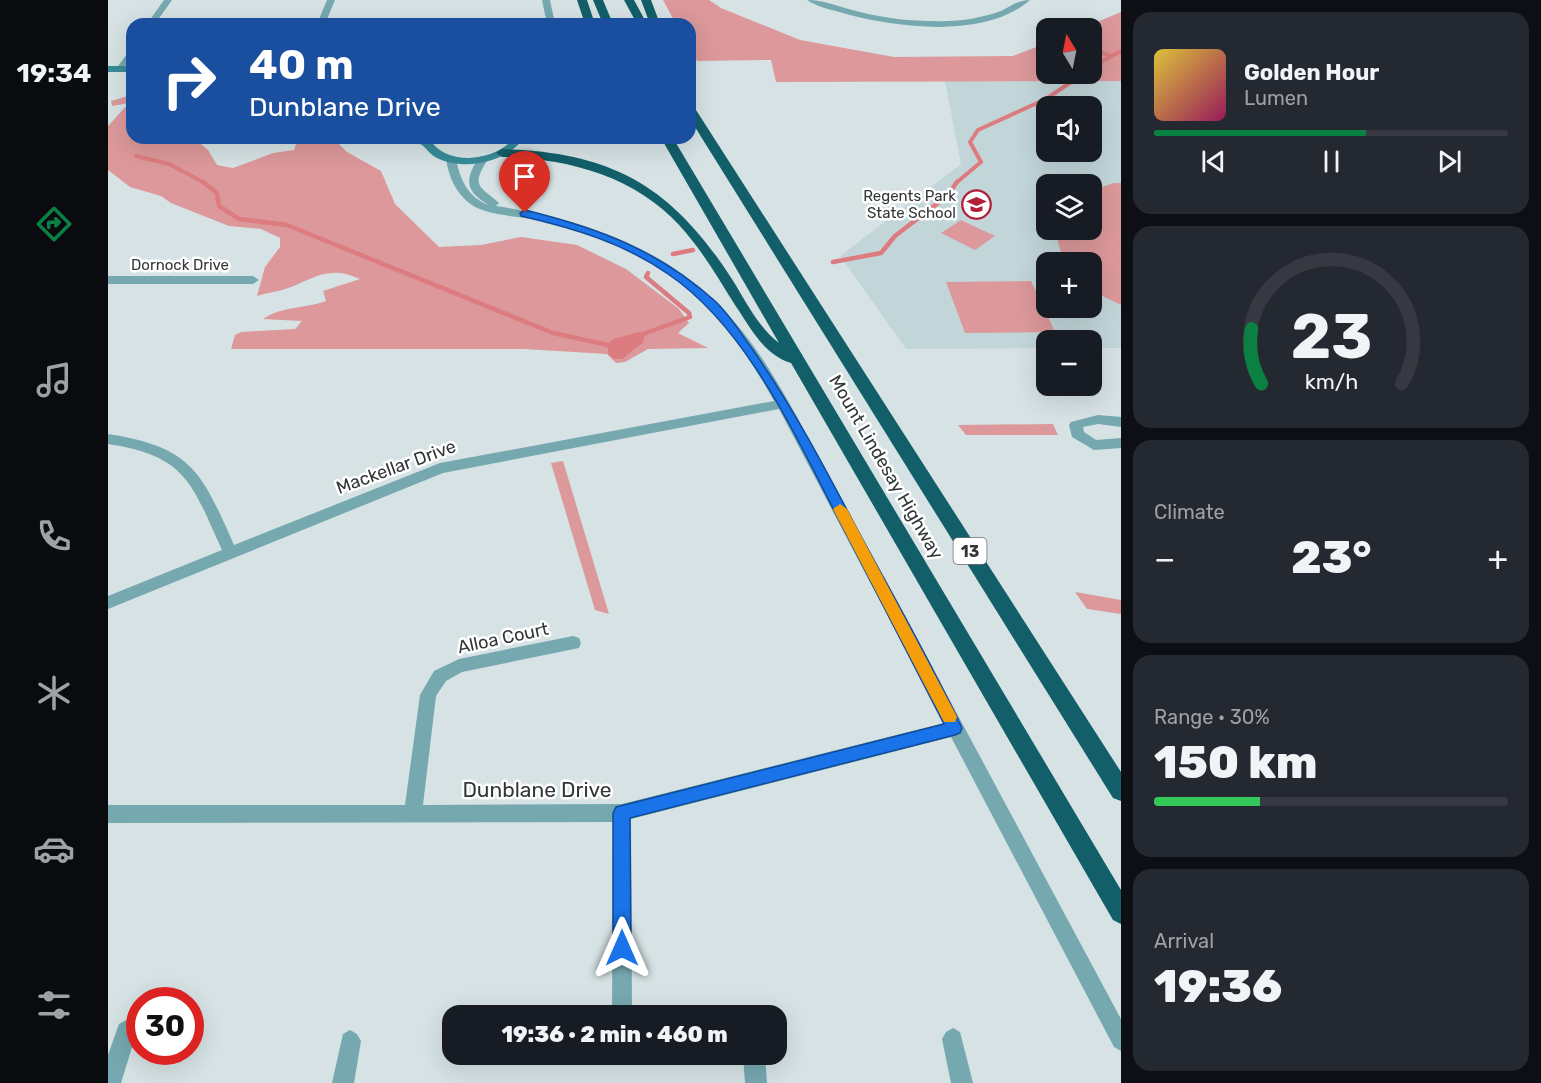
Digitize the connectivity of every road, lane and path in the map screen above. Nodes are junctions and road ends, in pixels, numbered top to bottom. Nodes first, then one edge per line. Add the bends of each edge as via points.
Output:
1 (168, 0) edge
2 (331, 0) edge
3 (546, 0) edge
4 (582, 0) edge
5 (598, 0) edge
6 (629, 0) edge
7 (646, 0) edge
8 (812, 0) edge
9 (1026, 0) edge
10 (155, 18) edge
11 (324, 18) edge
12 (550, 18) edge
13 (588, 18) edge
14 (606, 18) edge
15 (639, 18) edge
16 (653, 18) edge
17 (126, 61) edge
18 (108, 69) edge
19 (121, 69) junction
20 (126, 69) edge
21 (696, 119) edge
22 (428, 144) edge
23 (515, 144) edge
24 (670, 144) edge
25 (502, 153) junction
26 (451, 159) junction
27 (483, 159) junction
28 (508, 210) junction
29 (108, 280) edge
30 (253, 280) dead end
31 (798, 362) junction
32 (782, 404) junction
33 (1121, 422) edge
34 (108, 439) edge
35 (1121, 443) edge
36 (230, 552) junction
37 (108, 603) edge
38 (573, 643) dead end
39 (955, 728) junction
40 (1121, 791) edge
41 (413, 813) junction
42 (622, 813) junction
43 (108, 814) edge
44 (1121, 912) edge
45 (622, 1005) edge
46 (126, 1031) dead end
47 (953, 1039) dead end
48 (1121, 1040) edge
49 (350, 1041) dead end
50 (755, 1065) edge
51 (110, 1083) edge
52 (343, 1083) edge
53 (756, 1083) edge
54 (962, 1083) edge

1 - 10 street
2 - 11 street
3 - 12 street
4 - 13 highway
5 - 14 highway
6 - 15 highway
7 - 16 highway
8 - 9 street via 888,21 941,23 1005,12
17 - 19 street
18 - 19 street
19 - 20 street
21 - 40 highway, Mount Lindesay Highway / 13
22 - 26 street via 439,155
23 - 25 street
24 - 31 highway, Mount Lindesay Highway
25 - 27 street
25 - 31 highway via 545,153 582,163 629,182 663,203 701,243 765,339
26 - 27 street
26 - 28 street via 464,195 483,207
27 - 28 street via 473,175 476,189 482,197
28 - 32 street via 604,236 673,272 725,319
29 - 30 street, Dornock Drive
31 - 44 highway, Mount Lindesay Highway
32 - 36 street, Mackellar Drive via 440,468
32 - 39 street
33 - 35 street via 1086,420 1076,425 1077,434 1094,445
34 - 36 street via 128,441 162,453 195,478
36 - 37 street, Mackellar Drive
38 - 41 street, Alloa Court via 459,666 440,676 428,694
39 - 42 street, Dunblane Drive
39 - 48 street
41 - 42 street, Dunblane Drive
41 - 43 street, Dunblane Drive
42 - 45 street
46 - 51 street
47 - 54 street
49 - 52 street
50 - 53 street

